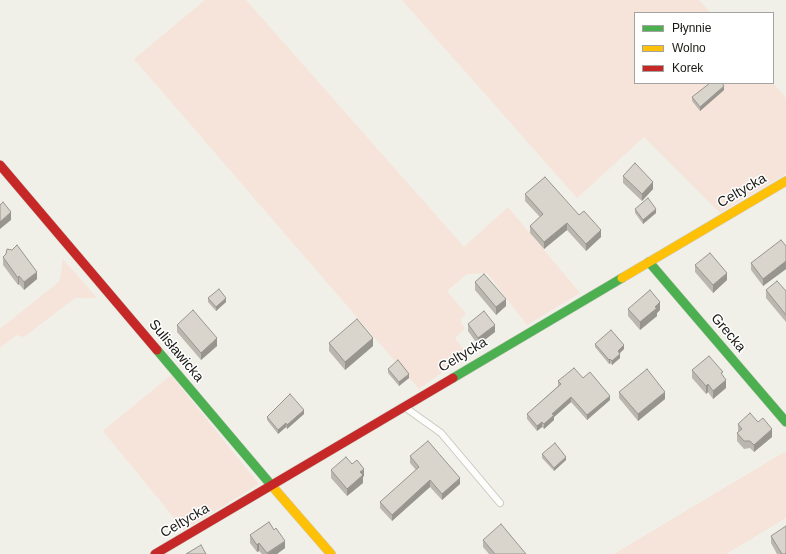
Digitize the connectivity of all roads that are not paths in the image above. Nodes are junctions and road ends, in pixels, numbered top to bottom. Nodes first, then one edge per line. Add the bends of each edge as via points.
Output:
1 (0, 165) edge
2 (786, 181) edge
3 (649, 262) junction
4 (404, 406) junction
5 (786, 422) edge
6 (271, 485) junction
7 (500, 502) dead end
8 (155, 554) edge
9 (331, 554) edge

1 - 6 street, Sulisławicka
2 - 3 street, Celtycka
3 - 4 street, Celtycka
3 - 5 street, Grecka
4 - 6 street, Celtycka
4 - 7 lane via 441,433
6 - 8 street, Celtycka
6 - 9 street, Sulisławicka

